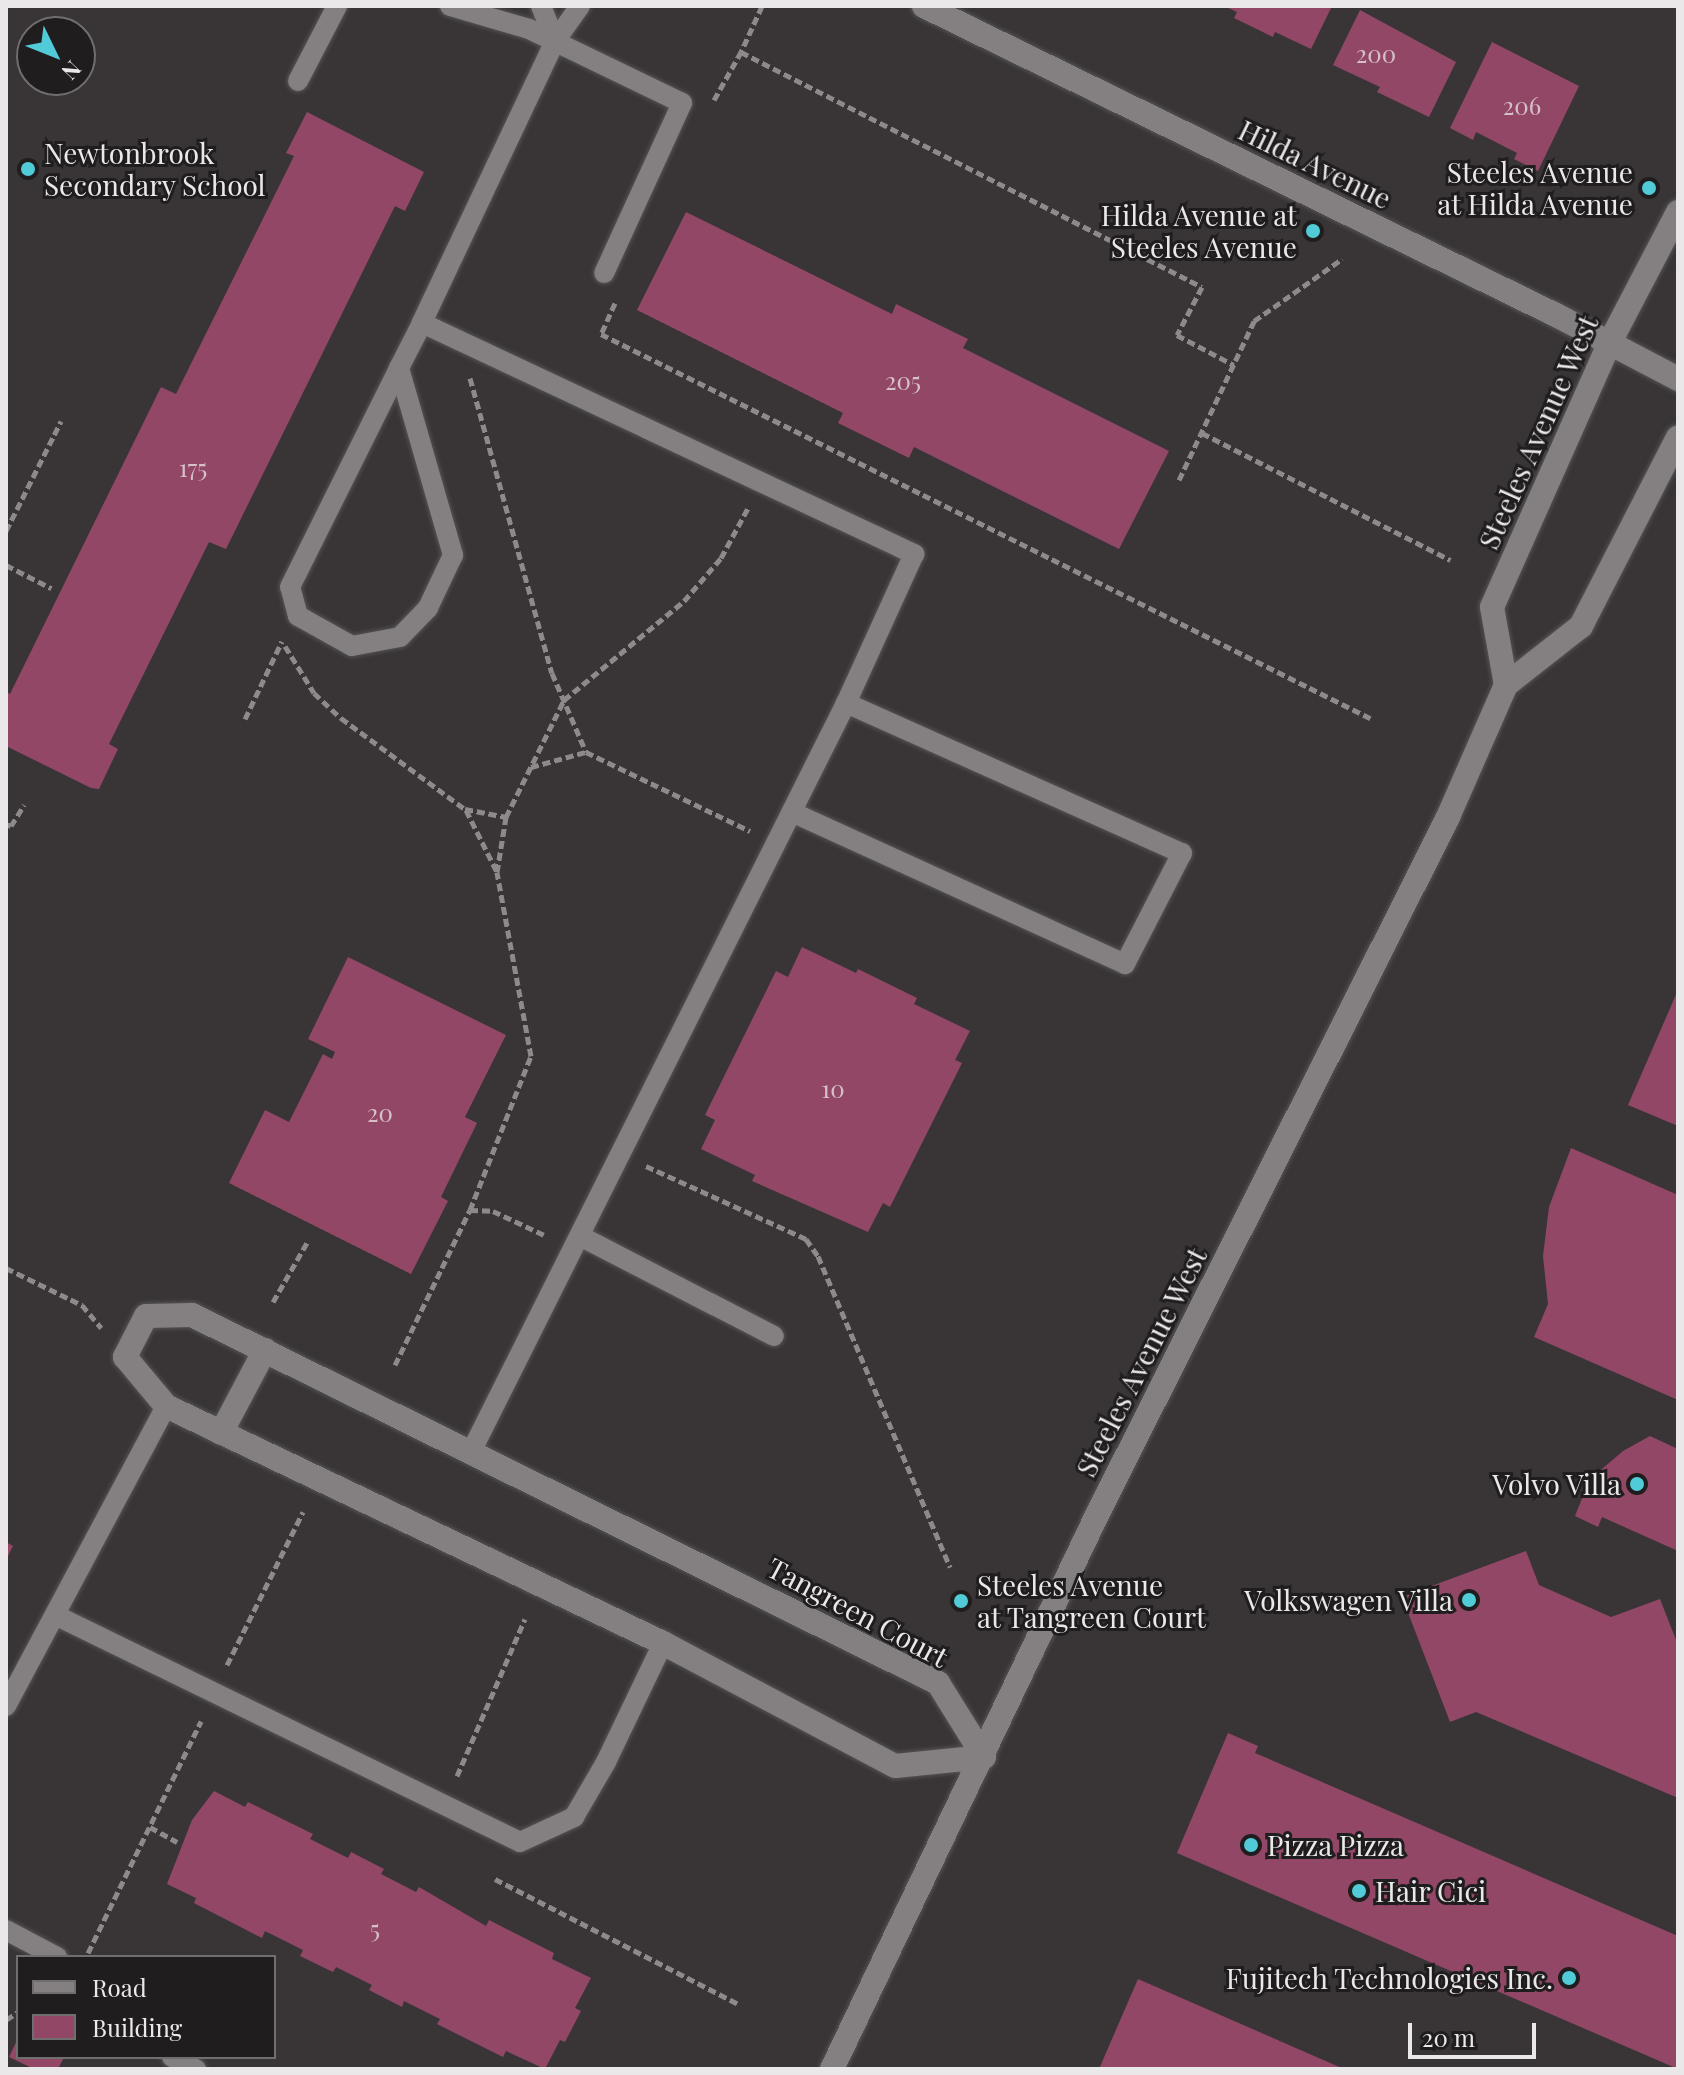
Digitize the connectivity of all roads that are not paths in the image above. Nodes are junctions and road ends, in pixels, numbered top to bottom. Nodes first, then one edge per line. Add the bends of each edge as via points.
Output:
1 (337, 6) edge
2 (450, 6) edge
3 (541, 6) edge
4 (580, 6) edge
5 (924, 6) edge
6 (555, 41) junction
7 (298, 81) dead end
8 (1678, 212) edge
9 (604, 273) dead end
10 (422, 323) junction
11 (1609, 344) junction
12 (399, 368) junction
13 (1678, 379) edge
14 (1678, 437) edge
15 (1506, 685) junction
16 (846, 703) junction
17 (792, 812) junction
18 (576, 1243) junction
19 (774, 1336) dead end
20 (265, 1350) junction
21 (166, 1406) junction
22 (221, 1433) junction
23 (471, 1452) junction
24 (55, 1615) junction
25 (663, 1643) junction
26 (6, 1706) edge
27 (984, 1757) junction
28 (8, 1932) edge
29 (27, 1955) edge
30 (53, 1955) edge
31 (176, 2059) edge
32 (196, 2069) edge
33 (832, 2069) edge

1 - 7 lane
2 - 6 lane
3 - 6 lane
4 - 6 lane
5 - 11 street, Hilda Avenue
6 - 9 lane via 682,103
6 - 10 lane
8 - 11 street, Steeles Avenue West
10 - 12 lane
10 - 16 lane via 914,554
11 - 13 street, Hilda Avenue
11 - 15 street, Steeles Avenue West via 1492,607
12 - 12 lane via 290,587 298,616 352,646 400,637 428,608 453,555
14 - 15 street, Steeles Avenue West via 1581,626
15 - 27 street, Steeles Avenue West via 1435,844 1095,1519
16 - 17 lane
16 - 17 lane via 1182,853 1125,964
17 - 18 lane
18 - 19 lane
18 - 23 lane
20 - 21 street, Tangreen Court via 192,1315 146,1316 125,1357
20 - 22 street
20 - 23 street, Tangreen Court
21 - 22 street
21 - 24 lane
22 - 25 street
23 - 27 street, Tangreen Court via 938,1683
24 - 25 lane via 520,1842 574,1817
24 - 26 lane
25 - 27 street via 895,1766
27 - 33 street, Steeles Avenue West
28 - 29 lane
28 - 30 lane
31 - 32 lane

